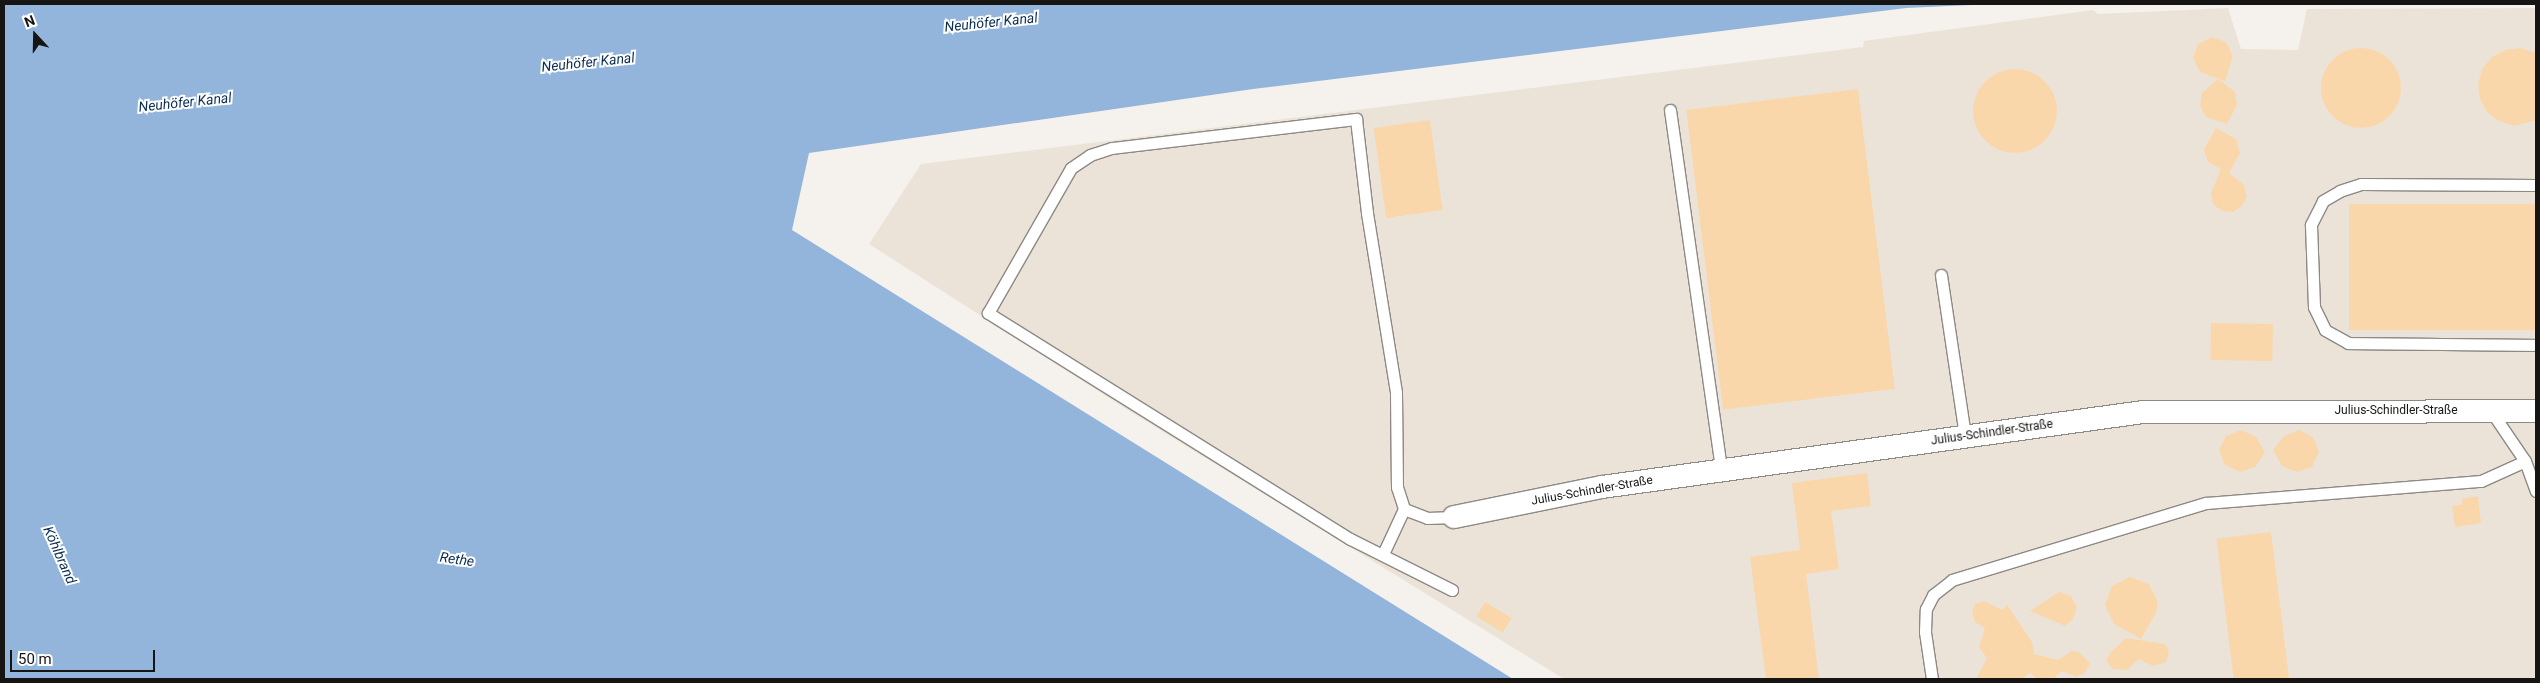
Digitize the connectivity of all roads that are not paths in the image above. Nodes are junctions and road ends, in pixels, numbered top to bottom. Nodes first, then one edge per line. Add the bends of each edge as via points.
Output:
1 (1670, 110) dead end
2 (2536, 185) edge
3 (1941, 275) dead end
4 (2536, 345) edge
5 (2491, 411) junction
6 (2536, 411) edge
7 (1965, 436) junction
8 (2525, 461) junction
9 (1721, 470) junction
10 (2536, 491) edge
11 (1404, 509) junction
12 (1454, 517) joint
13 (1383, 554) junction
14 (1452, 590) dead end
15 (1932, 679) edge

1 - 9 lane
2 - 4 lane via 2361,184 2323,201 2311,224 2314,307 2325,330 2348,343
3 - 7 lane
5 - 6 street, Julius-Schindler-Straße
5 - 7 street, Julius-Schindler-Straße via 2143,412
5 - 8 lane
7 - 9 street, Julius-Schindler-Straße
8 - 10 lane
8 - 15 lane via 2480,481 2206,504 1952,580 1932,595 1926,609 1925,632
9 - 12 street, Julius-Schindler-Straße via 1602,487
11 - 12 lane via 1427,518
11 - 13 lane
11 - 13 lane via 1397,487 1396,393 1367,214 1356,119 1112,148 1090,155 1071,168 988,313 1350,539
13 - 14 lane

